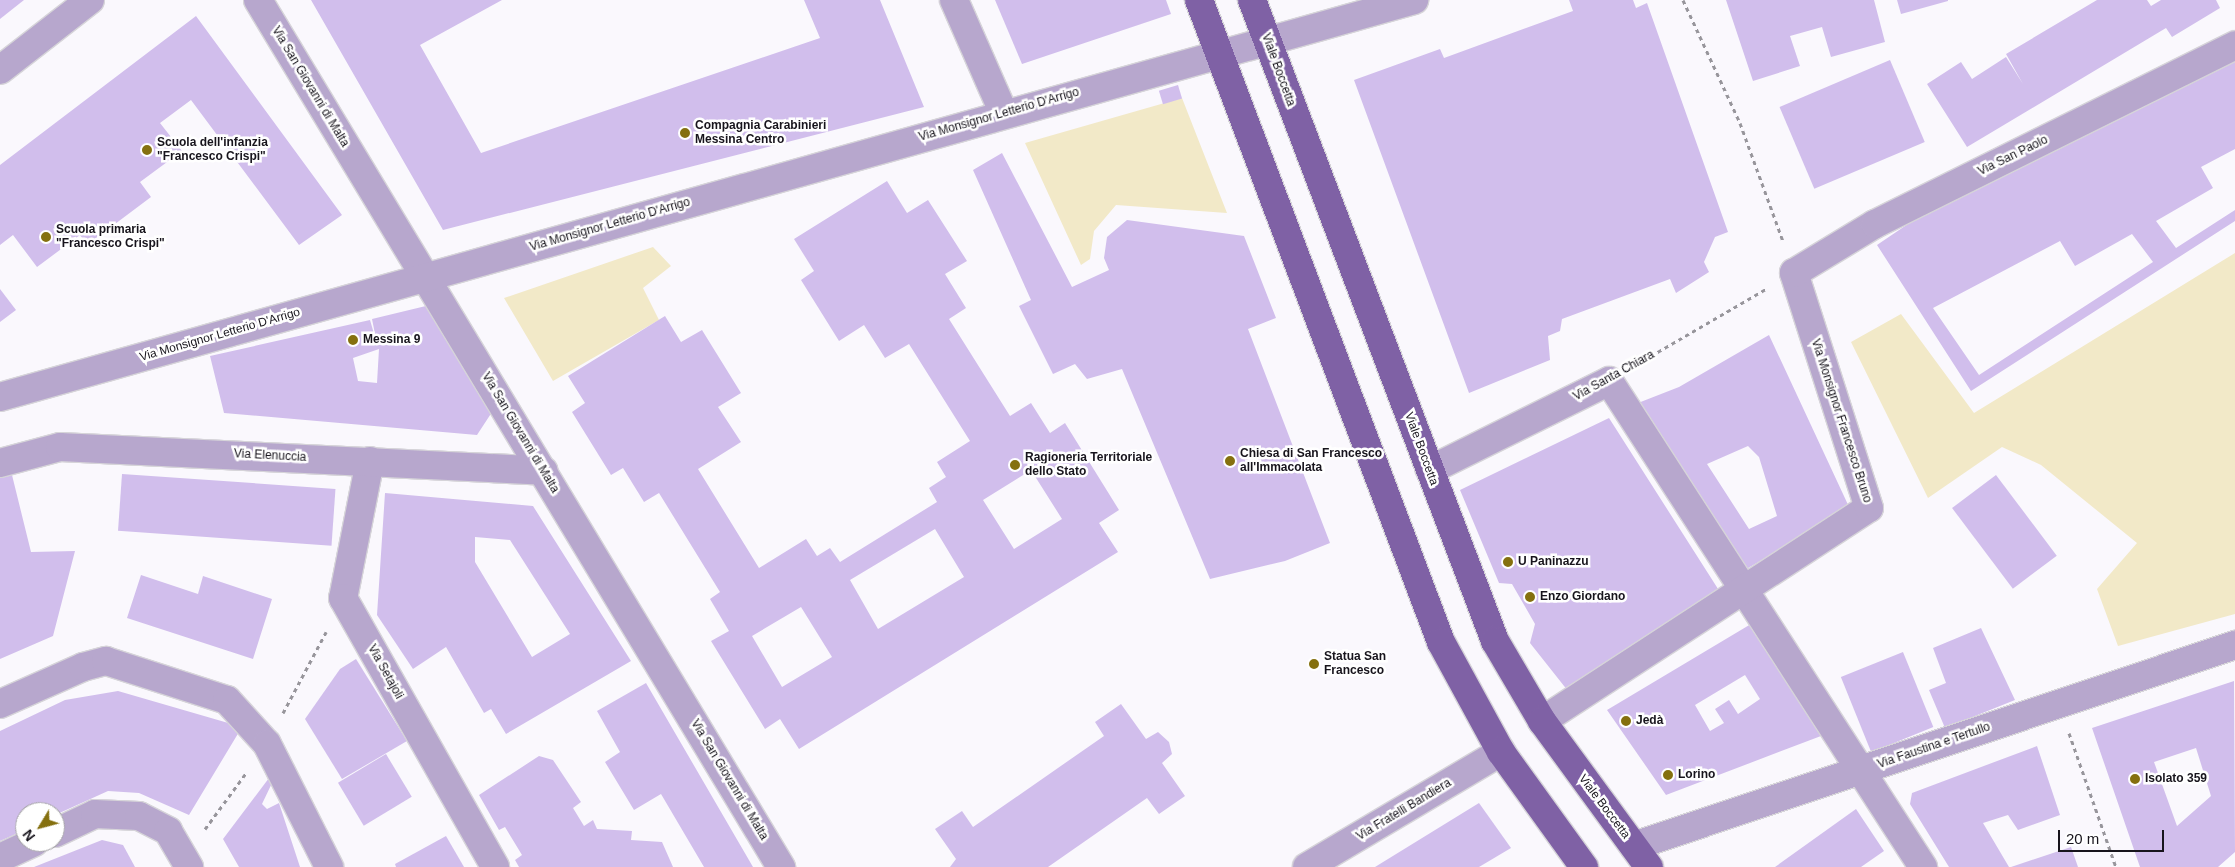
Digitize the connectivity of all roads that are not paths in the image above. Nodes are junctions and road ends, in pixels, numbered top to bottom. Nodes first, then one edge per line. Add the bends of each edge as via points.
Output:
1 (90, 0) edge
2 (258, 0) edge
3 (954, 0) edge
4 (1199, 0) edge
5 (1252, 0) edge
6 (1414, 0) edge
7 (1268, 41) junction
8 (2235, 45) edge
9 (1219, 53) junction
10 (0, 70) edge
11 (1004, 114) junction
12 (1794, 273) joint
13 (425, 277) junction
14 (0, 397) edge
15 (370, 461) junction
16 (0, 463) edge
17 (1430, 470) junction
18 (543, 472) junction
19 (1744, 589) junction
20 (2235, 645) edge
21 (0, 704) edge
22 (1542, 721) junction
23 (1501, 752) junction
24 (1862, 770) junction
25 (65, 828) edge
26 (15, 851) edge
27 (1641, 856) edge
28 (0, 858) edge
29 (1312, 866) edge
30 (189, 867) edge
31 (329, 867) edge
32 (495, 867) edge
33 (781, 867) edge
34 (1584, 867) edge
35 (1923, 867) edge

1 - 10 street
2 - 13 street, Via San Giovanni di Malta
3 - 11 street
4 - 9 main road
5 - 7 main road, Viale Boccetta
6 - 7 street, Via Monsignor Letterio D'Arrigo
7 - 9 street, Via Monsignor Letterio D'Arrigo
7 - 17 main road, Viale Boccetta
8 - 12 street, Via San Paolo via 1875,224
9 - 11 street, Via Monsignor Letterio D'Arrigo
9 - 23 main road via 1441,642
11 - 13 street, Via Monsignor Letterio D'Arrigo
12 - 19 street, Via Monsignor Francesco Bruno via 1869,508
13 - 14 street, Via Monsignor Letterio D'Arrigo
13 - 18 street, Via San Giovanni di Malta
15 - 16 street, Via Elenuccia via 60,447
15 - 18 street, Via Elenuccia
15 - 32 street, Via Setajoli via 343,598
17 - 19 street, Via Santa Chiara via 1609,381
17 - 22 main road, Viale Boccetta via 1495,641
18 - 33 street, Via San Giovanni di Malta
19 - 22 street, Via Monsignor Francesco Bruno
19 - 24 street
20 - 24 street, Via Faustina e Tertullo
21 - 31 street via 83,667 106,661 227,700 267,744
22 - 27 main road, Viale Boccetta
23 - 29 street, Via Fratelli Bandiera
23 - 34 main road
24 - 27 street, Via Faustina e Tertullo
24 - 35 street
25 - 30 street via 95,814 139,816 168,831
26 - 28 street

